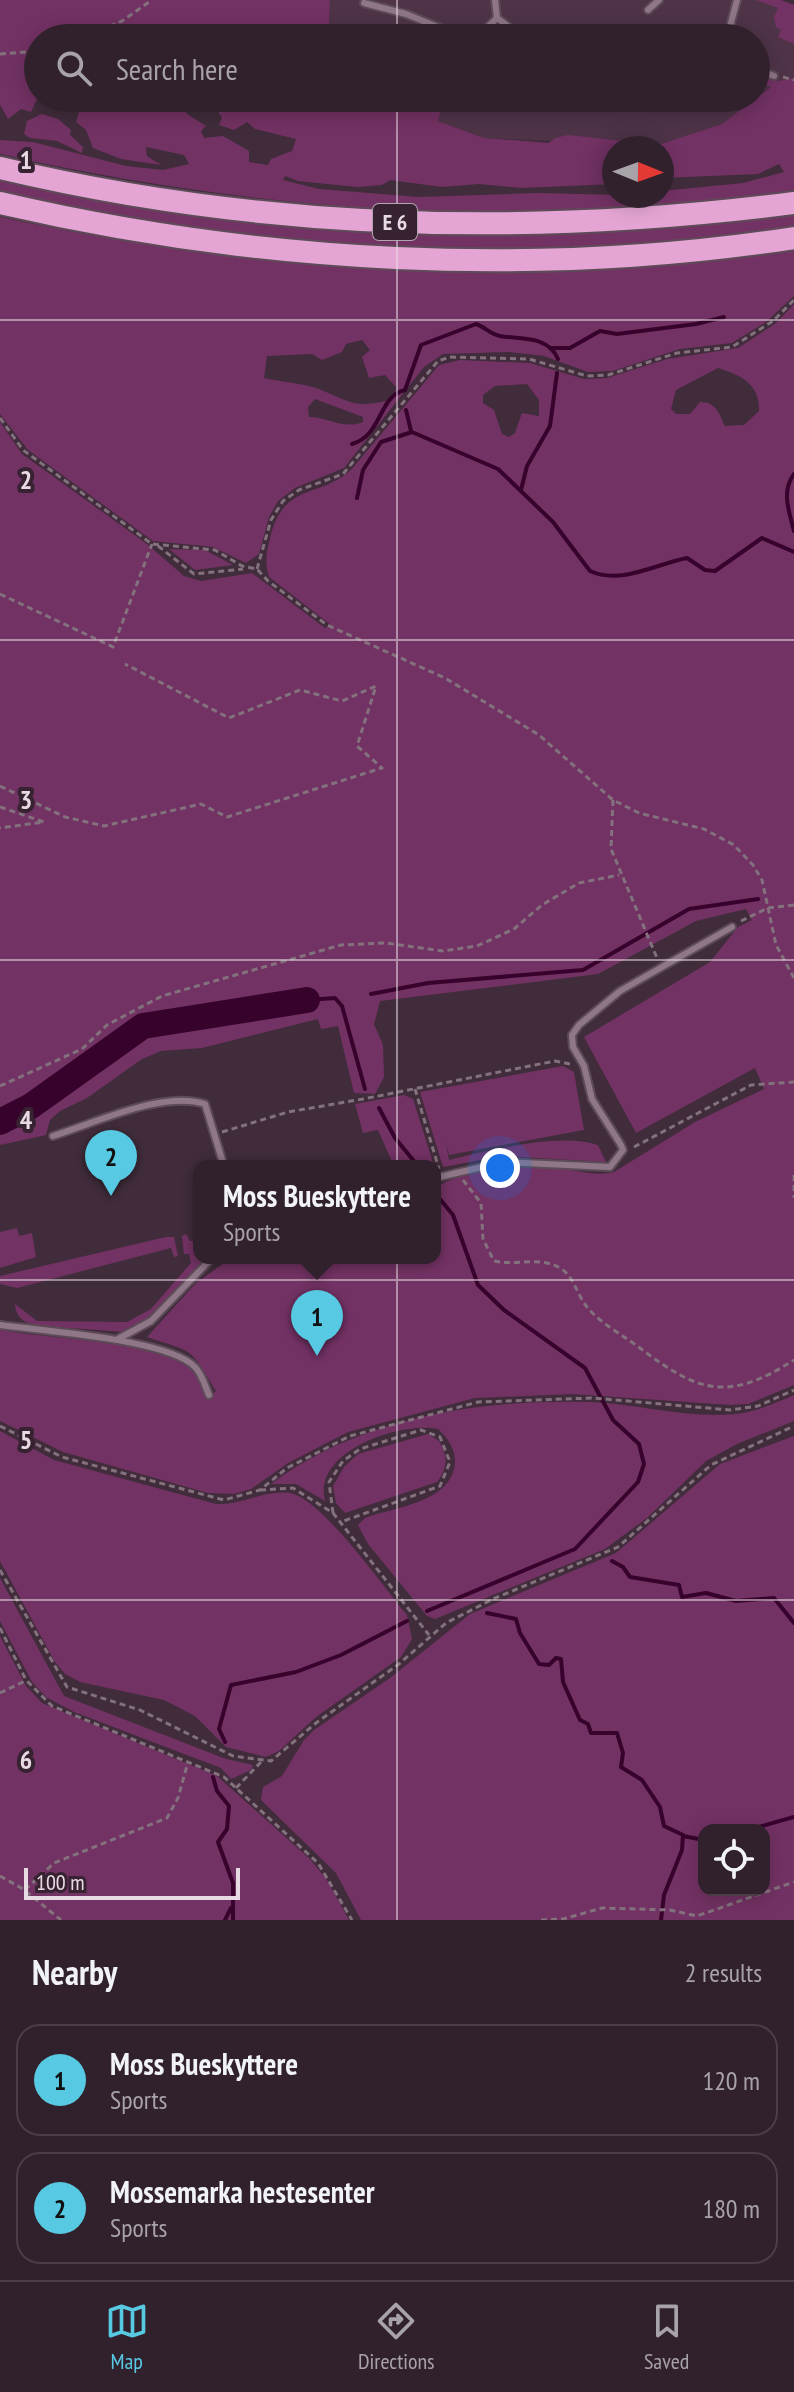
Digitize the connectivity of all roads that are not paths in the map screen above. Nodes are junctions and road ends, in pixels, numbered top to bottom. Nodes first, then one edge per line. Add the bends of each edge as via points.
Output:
1 (495, 0) edge
2 (659, 0) edge
3 (737, 0) edge
4 (364, 3) dead end
5 (648, 10) dead end
6 (497, 18) junction
7 (431, 24) edge
8 (491, 24) edge
9 (505, 24) edge
10 (731, 24) edge
11 (770, 74) edge
12 (774, 76) dead end
13 (0, 168) edge
14 (0, 203) edge
15 (794, 203) edge
16 (794, 238) edge
17 (732, 927) road end
18 (53, 1136) dead end
19 (222, 1160) edge
20 (441, 1175) edge
21 (206, 1264) edge
22 (0, 1325) edge
23 (118, 1339) junction
24 (209, 1395) dead end

1 - 6 lane
2 - 5 lane
3 - 10 lane
4 - 7 lane
6 - 8 lane
6 - 9 lane
11 - 12 lane
13 - 15 highway, E 6 via 238,210 425,224 624,220
14 - 16 highway, E 6 via 120,227 355,255 542,258 643,254
17 - 20 lane via 620,991 572,1035 592,1099 623,1150 605,1168 504,1162
18 - 19 lane via 168,1100 193,1100 205,1104
21 - 23 lane via 151,1321
22 - 23 lane
23 - 24 lane via 195,1366

